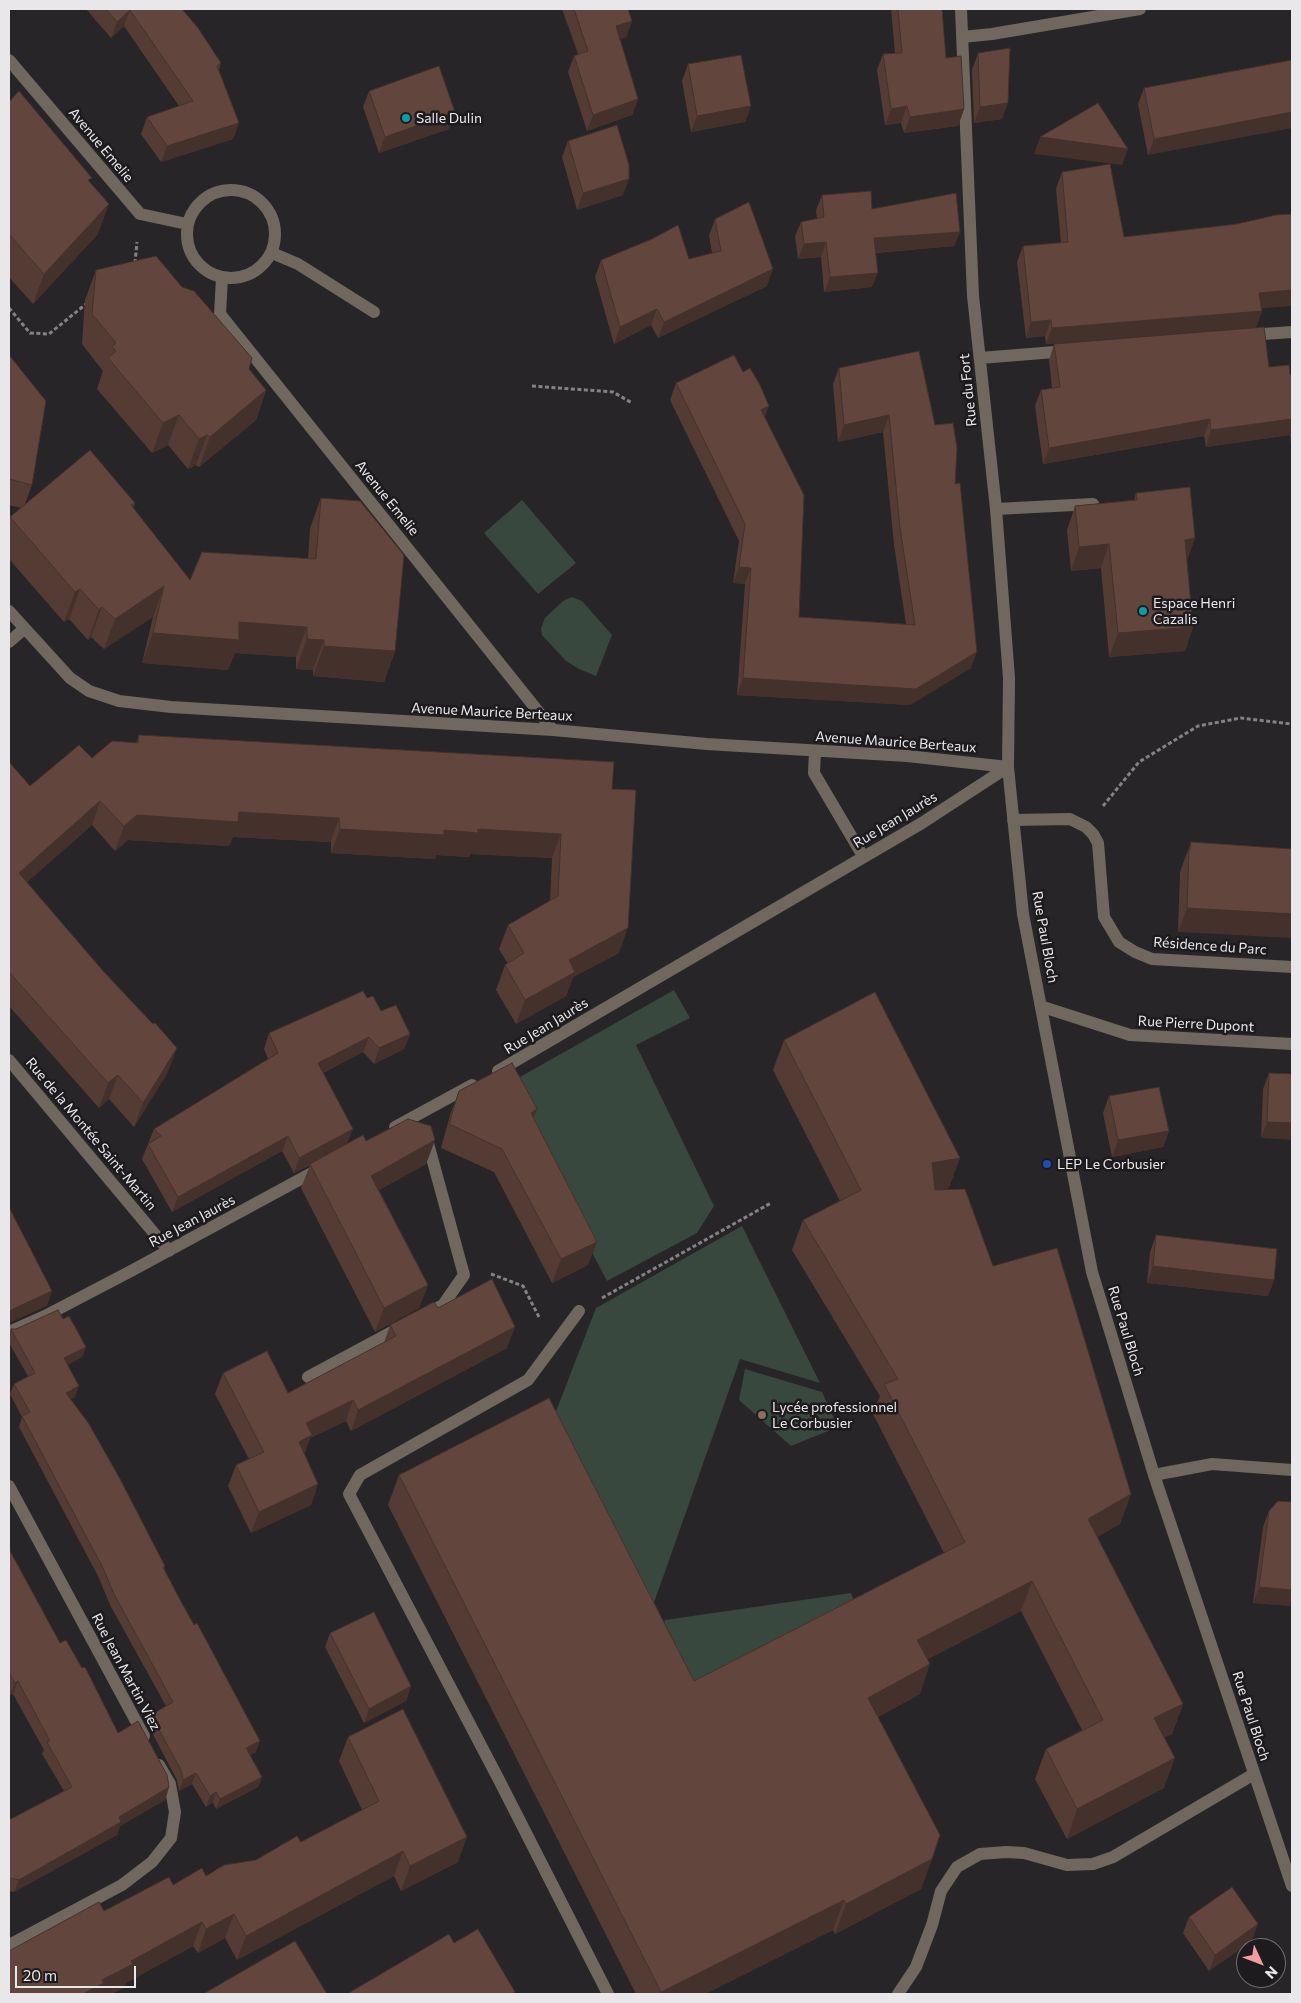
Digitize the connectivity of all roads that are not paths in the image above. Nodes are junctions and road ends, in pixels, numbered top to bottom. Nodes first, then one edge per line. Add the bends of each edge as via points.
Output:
1 (961, 9) edge
2 (1140, 9) edge
3 (962, 36) junction
4 (9, 60) edge
5 (187, 224) junction
6 (272, 252) junction
7 (222, 278) junction
8 (374, 312) dead end
9 (1292, 332) edge
10 (1234, 337) edge
11 (1078, 350) edge
12 (980, 358) junction
13 (1093, 504) edge
14 (996, 509) junction
15 (9, 611) edge
16 (24, 629) junction
17 (9, 642) edge
18 (553, 730) junction
19 (815, 751) junction
20 (1008, 767) junction
21 (1013, 820) junction
22 (863, 856) junction
23 (1292, 967) edge
24 (1043, 1007) junction
25 (1292, 1044) edge
26 (9, 1060) edge
27 (414, 1117) junction
28 (388, 1132) edge
29 (335, 1160) edge
30 (169, 1251) junction
31 (579, 1311) road end
32 (9, 1332) edge
33 (308, 1377) dead end
34 (1292, 1470) edge
35 (1154, 1475) junction
36 (9, 1486) edge
37 (1254, 1774) junction
38 (1279, 1850) junction
39 (1292, 1850) edge
40 (1292, 1886) edge
41 (9, 1945) edge
42 (608, 1994) edge
43 (898, 1994) edge

1 - 3 street, Rue du Fort
2 - 3 street via 992,34
3 - 12 street, Rue du Fort via 973,296
4 - 5 street, Avenue Emelie via 140,214
5 - 6 street via 193,211 208,196 228,189 243,191 268,208 275,230
5 - 7 street via 186,239 190,252 209,273
6 - 7 street via 263,265 250,274
6 - 8 street via 298,264
7 - 18 street, Avenue Emelie via 220,314
9 - 10 street
11 - 12 street
12 - 14 street, Rue du Fort
13 - 14 street
14 - 20 street, Rue du Fort via 1009,678
15 - 16 street, Avenue Maurice Berteaux
16 - 17 street
16 - 18 street, Avenue Maurice Berteaux via 70,678 89,691 119,701 171,707
18 - 19 street, Avenue Maurice Berteaux
19 - 20 street, Avenue Maurice Berteaux via 907,756
19 - 22 street via 814,773
20 - 21 street, Rue Paul Bloch
20 - 22 street, Rue Jean Jaurès via 922,823
21 - 23 street, Résidence du Parc via 1070,819 1086,827 1098,843 1104,916 1119,942 1135,952 1152,959
21 - 24 street, Rue Paul Bloch via 1024,914
22 - 27 street, Rue Jean Jaurès via 508,1066
24 - 25 street, Rue Pierre Dupont via 1130,1035
24 - 35 street, Rue Paul Bloch via 1047,1044 1092,1272
26 - 30 street, Rue de la Montée Saint-Martin
27 - 28 street, Rue Jean Jaurès
27 - 33 street via 428,1140 464,1275 443,1305
29 - 30 street, Rue Jean Jaurès
30 - 32 street, Rue Jean Jaurès
31 - 42 street via 528,1380 360,1475 349,1494
34 - 35 street via 1212,1464
35 - 37 street, Rue Paul Bloch
36 - 41 street, Rue Jean Martin Viez via 170,1784 174,1812 171,1838 152,1862 122,1885
37 - 38 street, Rue Paul Bloch
37 - 43 street via 1112,1857 1093,1864 1067,1865 1024,1853 1006,1852 980,1854 957,1867 941,1891 916,1967
38 - 39 street
38 - 40 street, Rue Paul Bloch

